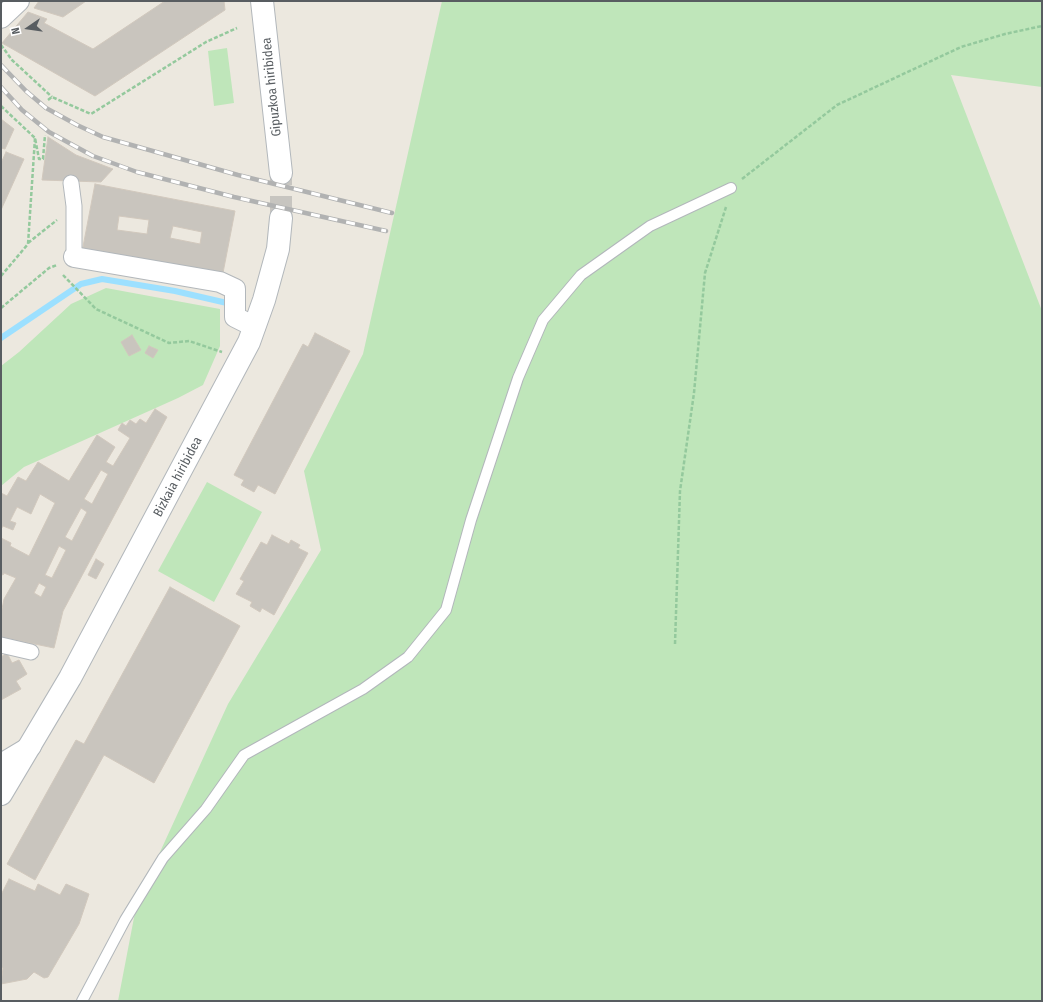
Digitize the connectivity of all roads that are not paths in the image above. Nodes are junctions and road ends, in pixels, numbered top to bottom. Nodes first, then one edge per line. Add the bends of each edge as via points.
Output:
1 (19, 1) edge
2 (262, 1) edge
3 (1, 18) edge
4 (282, 173) tunnel mouth
5 (71, 183) dead end
6 (731, 188) road end
7 (281, 218) tunnel mouth
8 (74, 257) joint
9 (255, 327) junction
10 (1, 645) edge
11 (31, 652) dead end
12 (30, 746) junction
13 (1, 764) edge
14 (1, 794) edge
15 (82, 1001) edge

1 - 3 street
2 - 4 street, Gipuzkoa hiribidea
5 - 8 street via 74,206
6 - 15 lane via 650,226 581,274 543,320 518,378 471,520 446,610 408,657 363,689 244,755 206,809 163,858 125,920
7 - 9 street, Bizkaia hiribidea via 278,249
8 - 9 street via 220,282 235,289 235,317
9 - 12 street, Bizkaia hiribidea via 241,359 113,599
10 - 11 street
12 - 13 street
12 - 14 street, Bizkaia hiribidea

